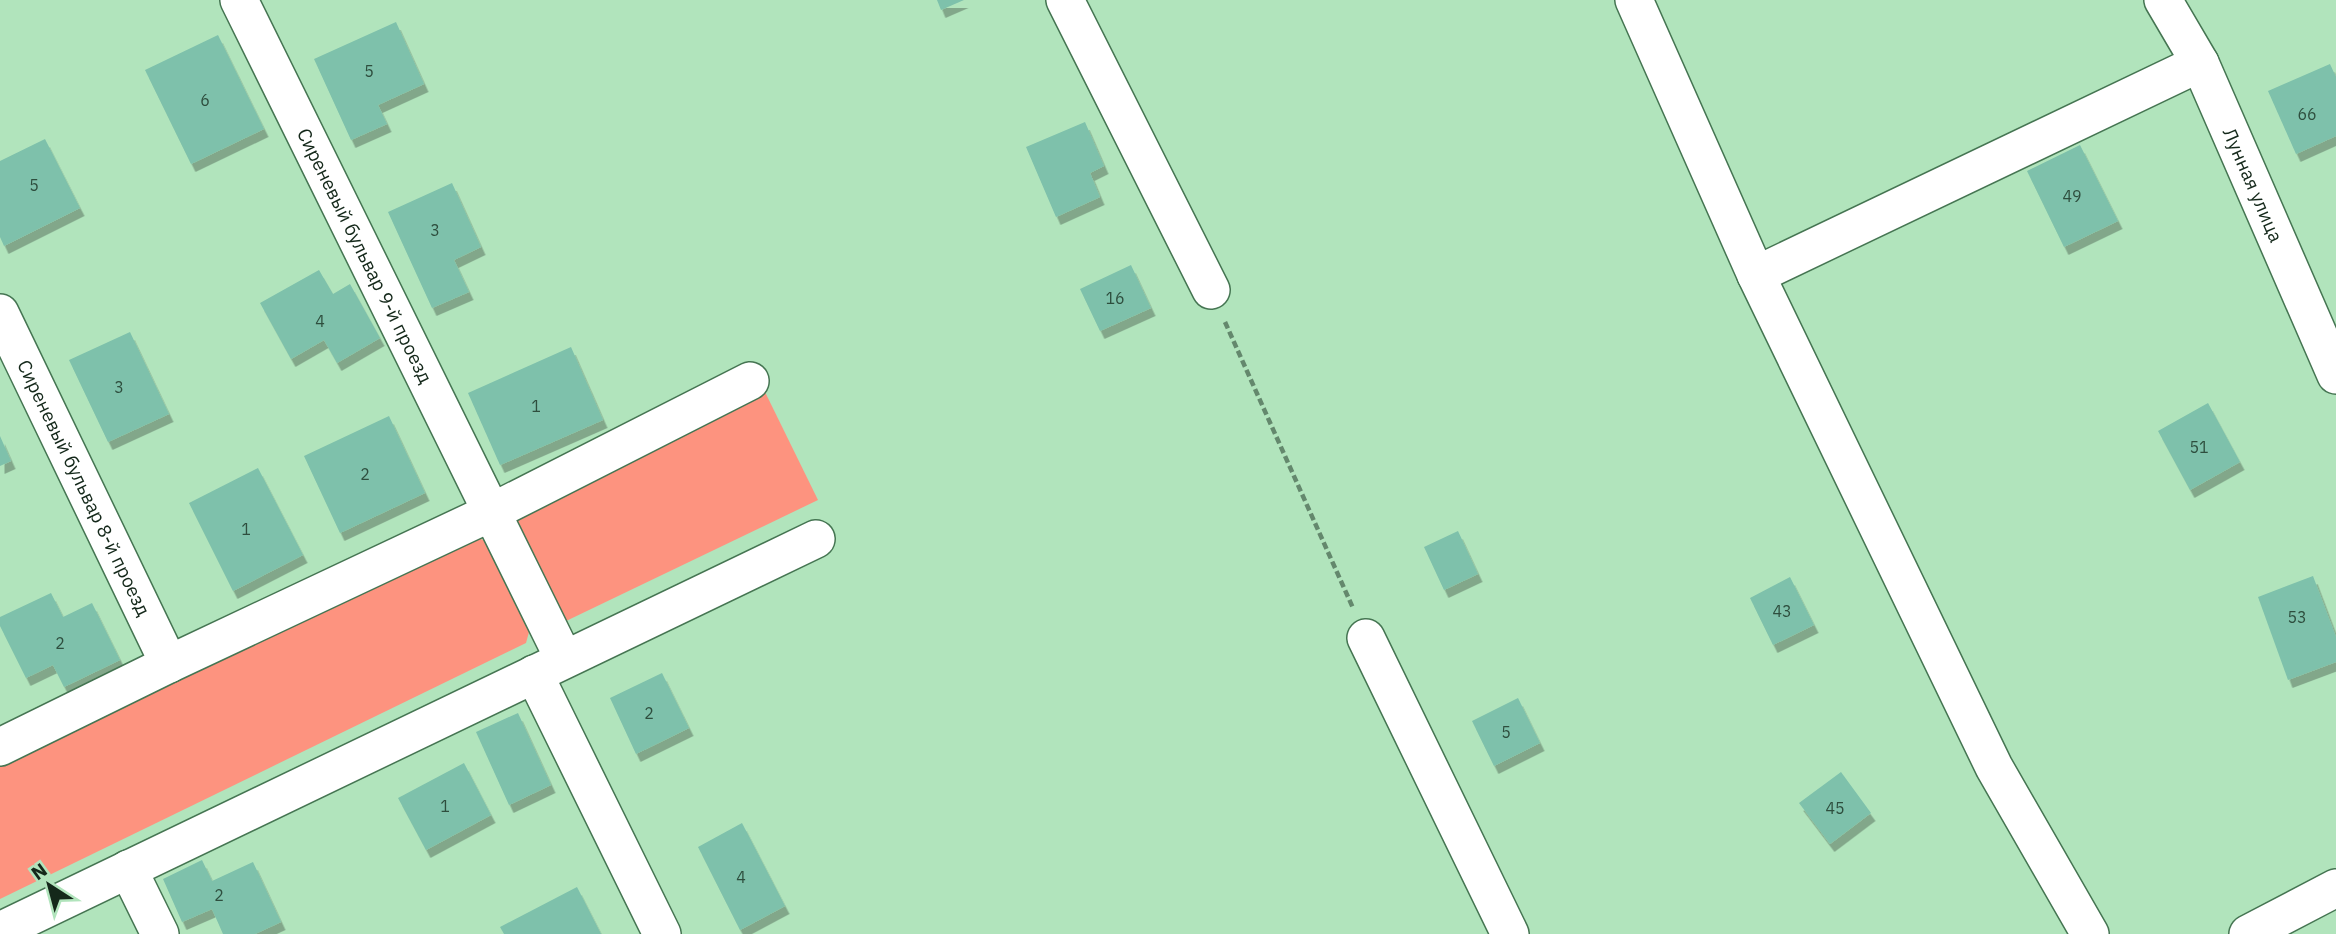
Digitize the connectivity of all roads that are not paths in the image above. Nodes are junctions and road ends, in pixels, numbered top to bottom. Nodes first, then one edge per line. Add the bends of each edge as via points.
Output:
1 (239, 0) edge
2 (1065, 0) edge
3 (1634, 0) edge
4 (2163, 0) edge
5 (2200, 63) junction
6 (1756, 275) junction
7 (1210, 290) road end
8 (0, 313) edge
9 (2336, 375) edge
10 (750, 381) dead end
11 (492, 512) junction
12 (816, 538) dead end
13 (1366, 638) road end
14 (169, 664) junction
15 (549, 666) junction
16 (0, 747) edge
17 (128, 869) junction
18 (2336, 888) edge
19 (0, 931) edge
20 (160, 934) edge
21 (662, 934) edge
22 (1510, 934) edge
23 (2090, 934) edge
24 (2248, 934) edge

1 - 11 street, Сиреневый бульвар 9-й проезд
2 - 7 street
3 - 6 street
4 - 5 street, Лунная улица
5 - 6 street
5 - 9 street, Лунная улица
6 - 23 street via 1994,767
8 - 14 street, Сиреневый бульвар 8-й проезд
10 - 11 street
11 - 14 street
11 - 15 street, Сиреневый бульвар 9-й проезд
12 - 15 street
13 - 22 street
14 - 16 street
15 - 17 street
15 - 21 street, Сиреневый бульвар 9-й проезд
17 - 19 street
17 - 20 street
18 - 24 street

